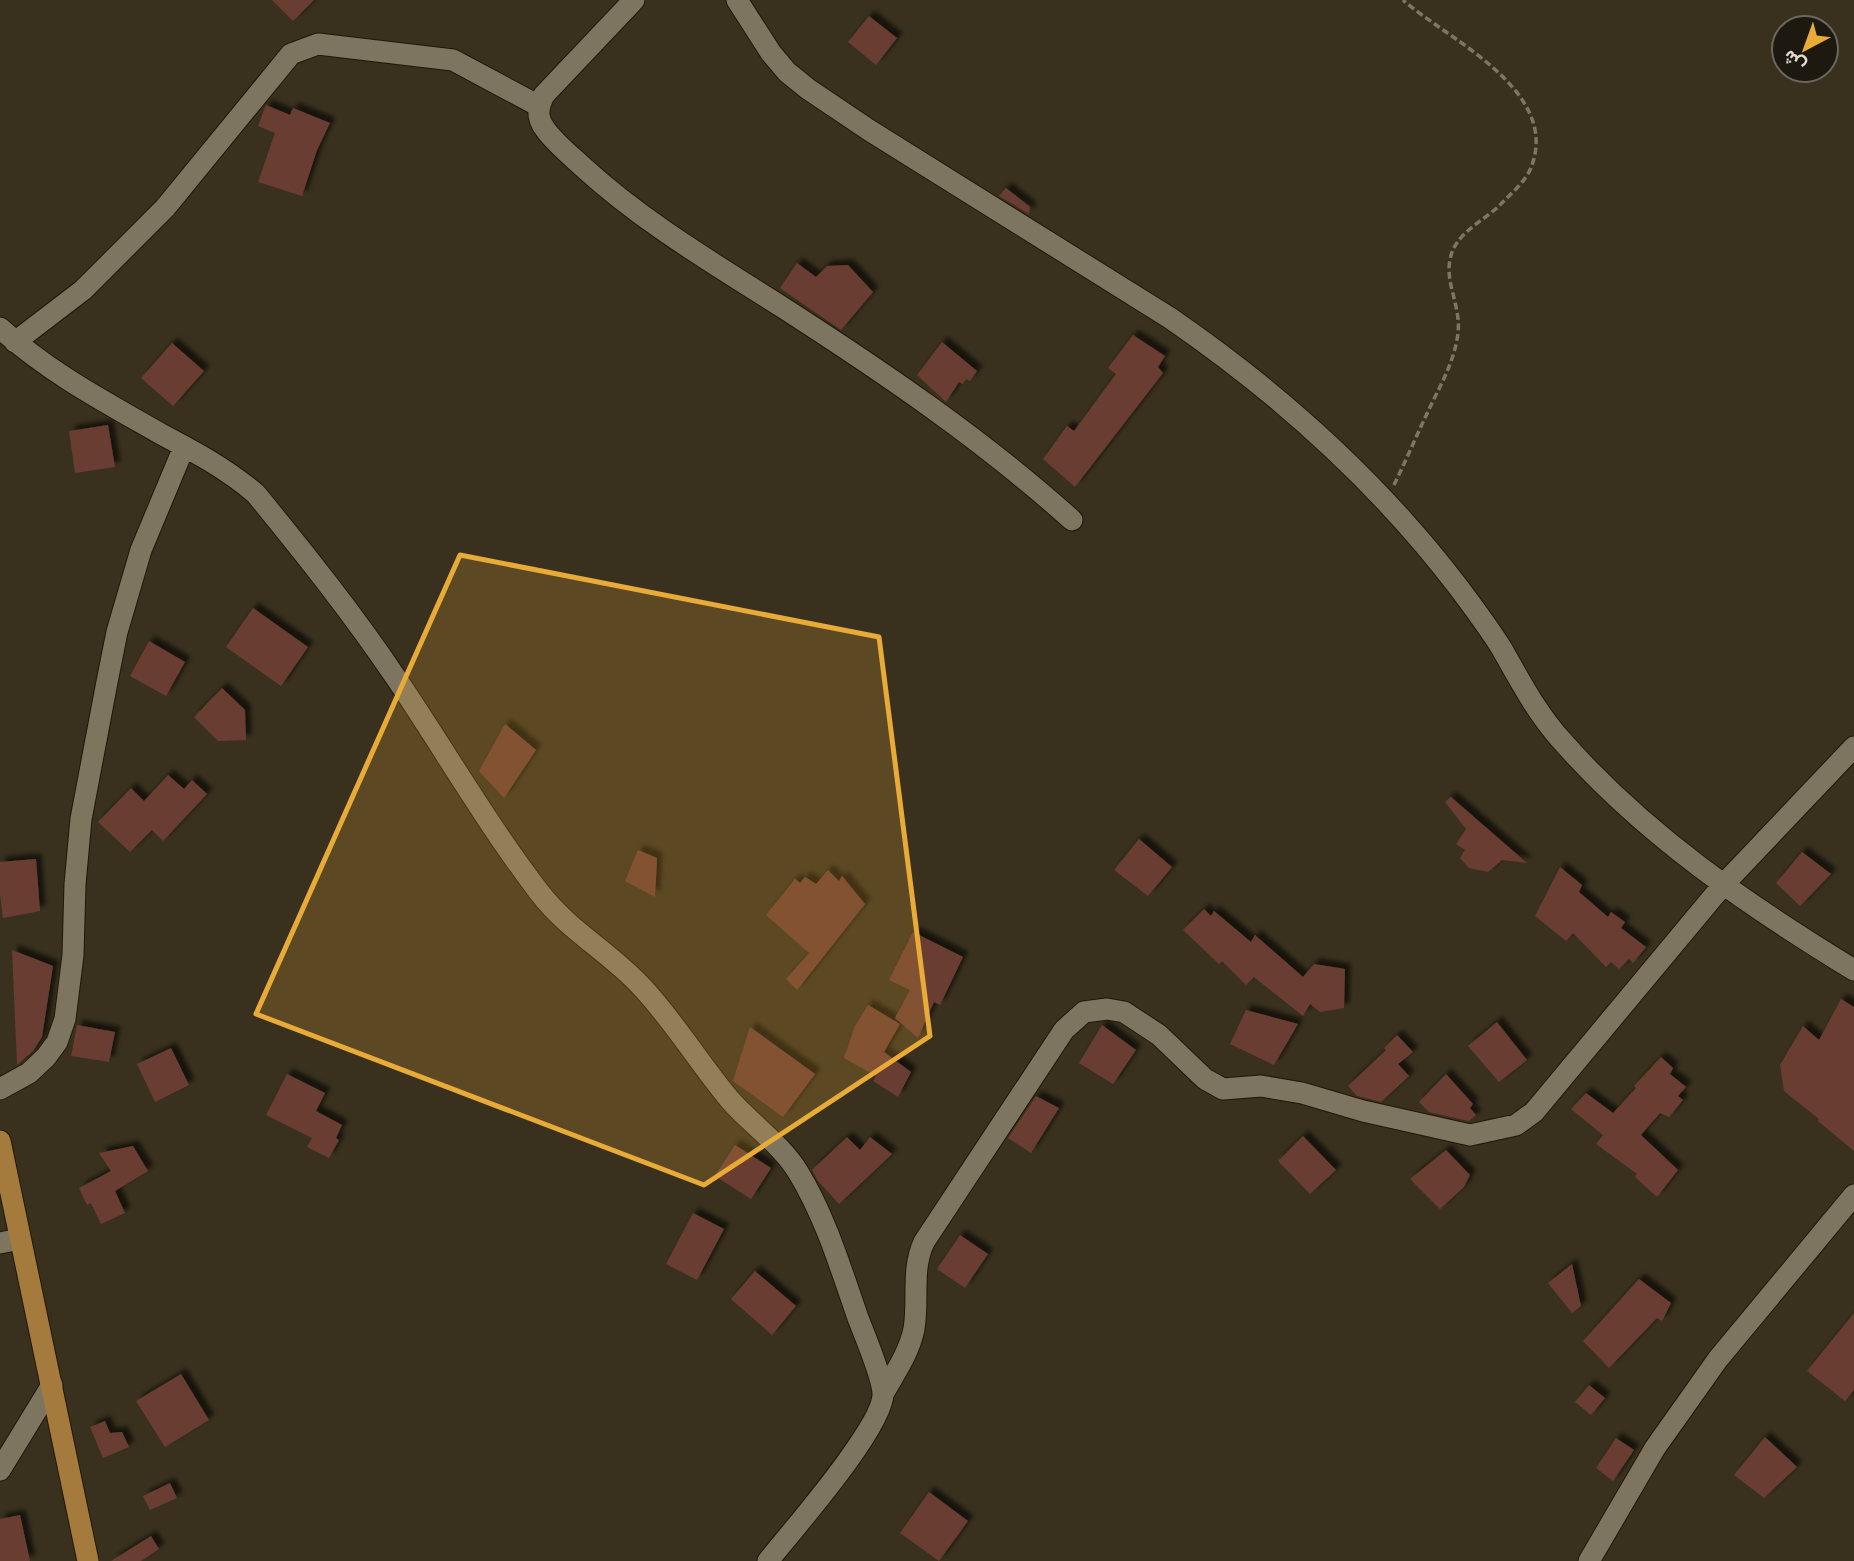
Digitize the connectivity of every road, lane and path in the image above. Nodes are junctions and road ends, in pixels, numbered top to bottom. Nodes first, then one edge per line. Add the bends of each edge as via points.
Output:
1 (634, 0) edge
2 (737, 0) edge
3 (1403, 0) edge
4 (539, 106) junction
5 (8, 335) edge
6 (184, 447) junction
7 (1385, 503) junction
8 (1072, 520) dead end
9 (1854, 747) edge
10 (1723, 885) junction
11 (1854, 970) edge
12 (0, 1089) edge
13 (0, 1141) edge
14 (1854, 1195) edge
15 (10, 1241) edge
16 (52, 1385) junction
17 (883, 1394) junction
18 (0, 1470) edge
19 (88, 1561) edge
20 (768, 1561) edge
21 (1589, 1561) edge

1 - 4 street via 544,95
2 - 7 street via 771,53 807,89 1212,346 1285,405
3 - 7 path via 1466,46 1515,90 1528,111 1536,148 1524,179 1455,245 1450,278 1460,318 1453,356
4 - 5 street via 453,60 318,44 290,54 165,208 83,290
4 - 8 street via 539,118 554,139 639,214 923,401 1028,480
5 - 6 street via 78,387
6 - 12 street via 141,550 117,632 81,819 65,1019 46,1057
6 - 17 street via 256,494 363,631 555,914 643,988 729,1098 794,1166 834,1251
7 - 10 street via 1459,588 1561,741 1615,796
9 - 10 street
10 - 11 street
10 - 17 street via 1534,1112 1516,1125 1485,1133 1449,1131 1261,1086 1223,1089 1124,1012 1084,1012 1064,1030 924,1242 916,1265 914,1328 904,1358
13 - 15 main road
14 - 21 street via 1718,1359 1655,1448
15 - 16 main road
16 - 18 street
16 - 19 main road
17 - 20 street via 867,1432

